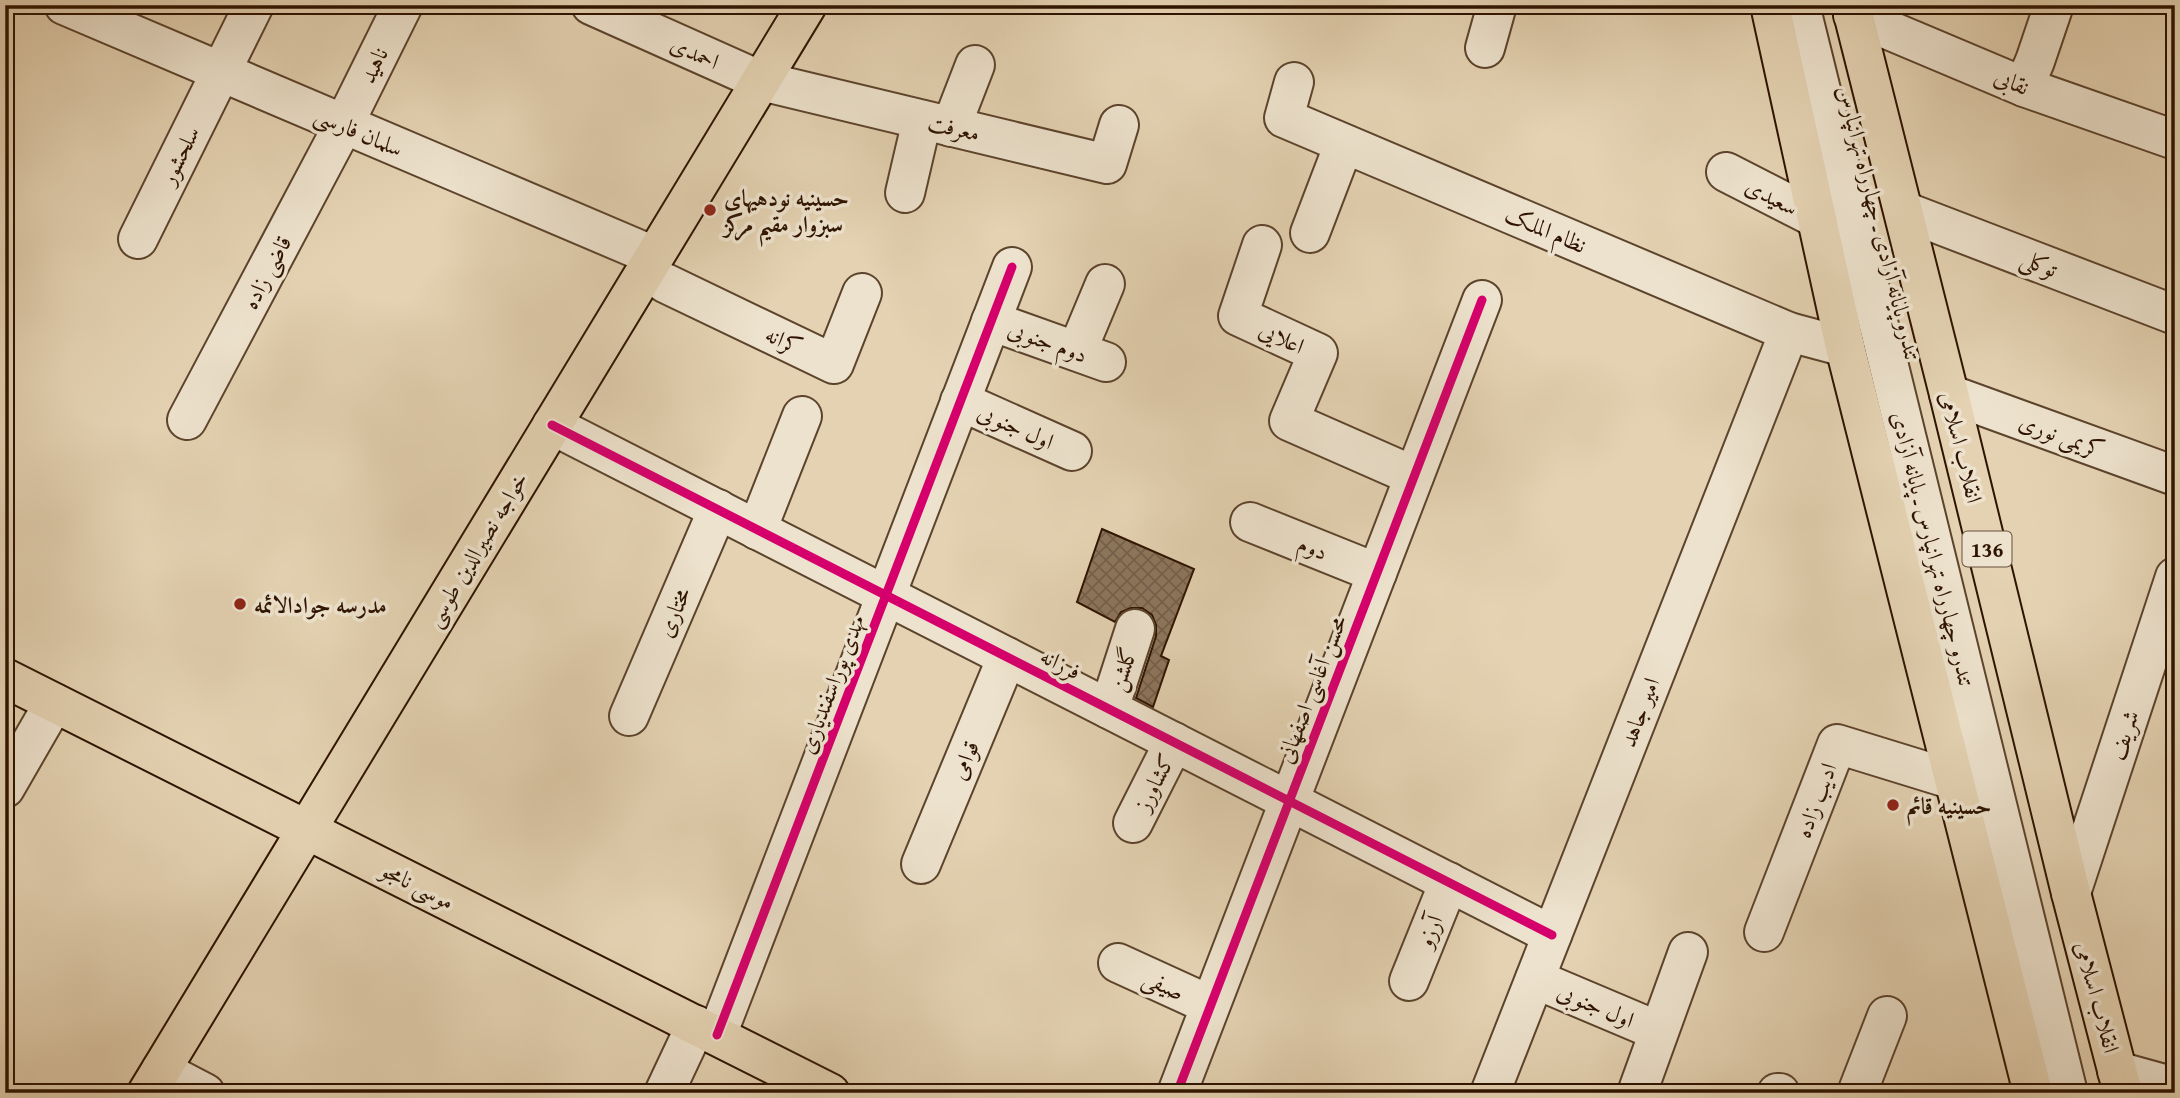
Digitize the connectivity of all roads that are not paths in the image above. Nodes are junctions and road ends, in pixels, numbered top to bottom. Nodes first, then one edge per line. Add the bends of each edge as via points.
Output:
1 (64, 5) edge
2 (254, 5) edge
3 (403, 5) edge
4 (591, 5) edge
5 (807, 5) edge
6 (1497, 5) edge
7 (1770, 5) edge
8 (1800, 5) edge
9 (2054, 5) edge
10 (1844, 9) edge
11 (141, 20) edge
12 (1485, 48) dead end
13 (975, 65) dead end
14 (220, 72) junction
15 (761, 81) junction
16 (1294, 82) dead end
17 (2024, 87) junction
18 (936, 123) junction
19 (344, 124) junction
20 (1119, 125) dead end
21 (2175, 140) edge
22 (1344, 144) junction
23 (1726, 172) dead end
24 (905, 192) dead end
25 (1904, 211) junction
26 (1818, 219) junction
27 (1310, 233) dead end
28 (138, 239) dead end
29 (1262, 245) dead end
30 (1012, 267) dead end
31 (660, 269) junction
32 (1105, 284) dead end
33 (862, 293) dead end
34 (1482, 300) dead end
35 (2175, 315) edge
36 (991, 321) junction
37 (1789, 332) junction
38 (1845, 347) junction
39 (1949, 394) junction
40 (960, 401) junction
41 (802, 416) dead end
42 (187, 420) dead end
43 (552, 425) junction
44 (1072, 451) dead end
45 (1414, 476) junction
46 (2175, 476) edge
47 (718, 509) junction
48 (1250, 522) dead end
49 (757, 530) junction
50 (1377, 573) junction
51 (2175, 577) edge
52 (886, 595) junction
53 (1135, 629) dead end
54 (1007, 657) junction
55 (5, 678) edge
56 (54, 703) junction
57 (1109, 709) junction
58 (629, 716) dead end
59 (1174, 742) junction
60 (1954, 780) junction
61 (5, 788) edge
62 (1289, 800) junction
63 (1133, 823) dead end
64 (305, 829) junction
65 (921, 864) dead end
66 (1449, 882) junction
67 (2071, 893) junction
68 (1764, 932) dead end
69 (1552, 935) junction
70 (1688, 952) dead end
71 (1118, 963) dead end
72 (1535, 979) junction
73 (1409, 981) dead end
74 (1210, 1005) junction
75 (1887, 1016) dead end
76 (706, 1030) junction
77 (1658, 1031) junction
78 (154, 1081) edge
79 (2111, 1086) edge
80 (2175, 1087) edge
81 (205, 1093) edge
82 (664, 1093) edge
83 (830, 1093) edge
84 (1177, 1093) edge
85 (1490, 1093) edge
86 (1637, 1093) edge
87 (1857, 1093) edge
88 (2034, 1093) edge
89 (2068, 1093) edge

1 - 11 street, سلمان فارسی
2 - 14 street, سلحشور
3 - 19 street, ناهید
4 - 15 street, احمدی
5 - 15 main road, خواجه نصیرالدین طوسی
6 - 12 street
7 - 26 main road
8 - 89 street, تندرو چهارراه تهرانپارس ـ پایانه آزادی
9 - 17 street
10 - 17 street, نقابی
10 - 25 main road, انقلاب اسلامی / 136
10 - 79 street, تندرو پایانه آزادی ـ چهارراه تهرانپارس
11 - 14 street, سلمان فارسی
13 - 18 street
14 - 19 street, سلمان فارسی
14 - 28 street, سلحشور
15 - 18 street, معرفت
15 - 31 main road, خواجه نصیرالدین طوسی
16 - 22 street, نظام الملک via 1284,118
17 - 21 street, نقابی
18 - 20 street, معرفت via 1107,164
18 - 24 street
19 - 31 street, سلمان فارسی
19 - 42 street, قاضی زاده
22 - 27 street
22 - 37 street, نظام الملک
23 - 26 street, سعیدی
25 - 35 street, توکلی
25 - 39 main road, انقلاب اسلامی / 136
26 - 38 main road
29 - 45 street, اعلایی via 1238,316 1318,353 1289,421
30 - 36 street, مهدی پوراسفندیاری
31 - 33 street, کرانه via 834,364
31 - 43 main road, خواجه نصیرالدین طوسی
32 - 36 street, دوم جنوبی via 1091,356
34 - 45 street, محسن آغاسی اصفهانی
36 - 40 street, مهدی پوراسفندیاری
37 - 38 street, نظام الملک
37 - 69 street, امیر جاهد
38 - 60 main road
39 - 46 street, کریمی نوری
39 - 67 main road, انقلاب اسلامی / 136
40 - 44 street, اول جنوبی
40 - 52 street, مهدی پوراسفندیاری
41 - 49 street
43 - 47 street, فرزانه
43 - 64 main road, خواجه نصیرالدین طوسی
45 - 50 street, محسن آغاسی اصفهانی
47 - 49 street, فرزانه
47 - 58 street, مختاری
48 - 50 street, دوم
49 - 52 street, فرزانه
50 - 62 street, محسن آغاسی اصفهانی
51 - 67 street, شریف
52 - 54 street, فرزانه
52 - 76 street, مهدی پوراسفندیاری
53 - 57 street, گلشن
54 - 57 street, فرزانه
54 - 65 street, قوامی
55 - 56 main road, موسی نامجو
56 - 61 street
56 - 64 main road, موسی نامجو
57 - 59 street, فرزانه
59 - 62 street, فرزانه
59 - 63 street, کشاورز
60 - 68 street, ادیب زاده via 1837,744
60 - 88 main road
62 - 66 street, فرزانه
62 - 74 street, محسن آغاسی اصفهانی
64 - 76 main road, موسی نامجو
64 - 78 main road, خواجه نصیرالدین طوسی
66 - 69 street, فرزانه
66 - 73 street, آرزو
67 - 79 main road, انقلاب اسلامی / 136
69 - 72 street, امیر جاهد
70 - 77 street, اول جنوبی
71 - 74 street, صیفی
72 - 77 street, اول جنوبی
72 - 85 street, امیر جاهد
74 - 84 street, محسن آغاسی اصفهانی
75 - 87 street
76 - 82 street, مهدی پوراسفندیاری
76 - 83 main road, موسی نامجو
77 - 86 street, اول جنوبی
78 - 81 street
79 - 80 street

